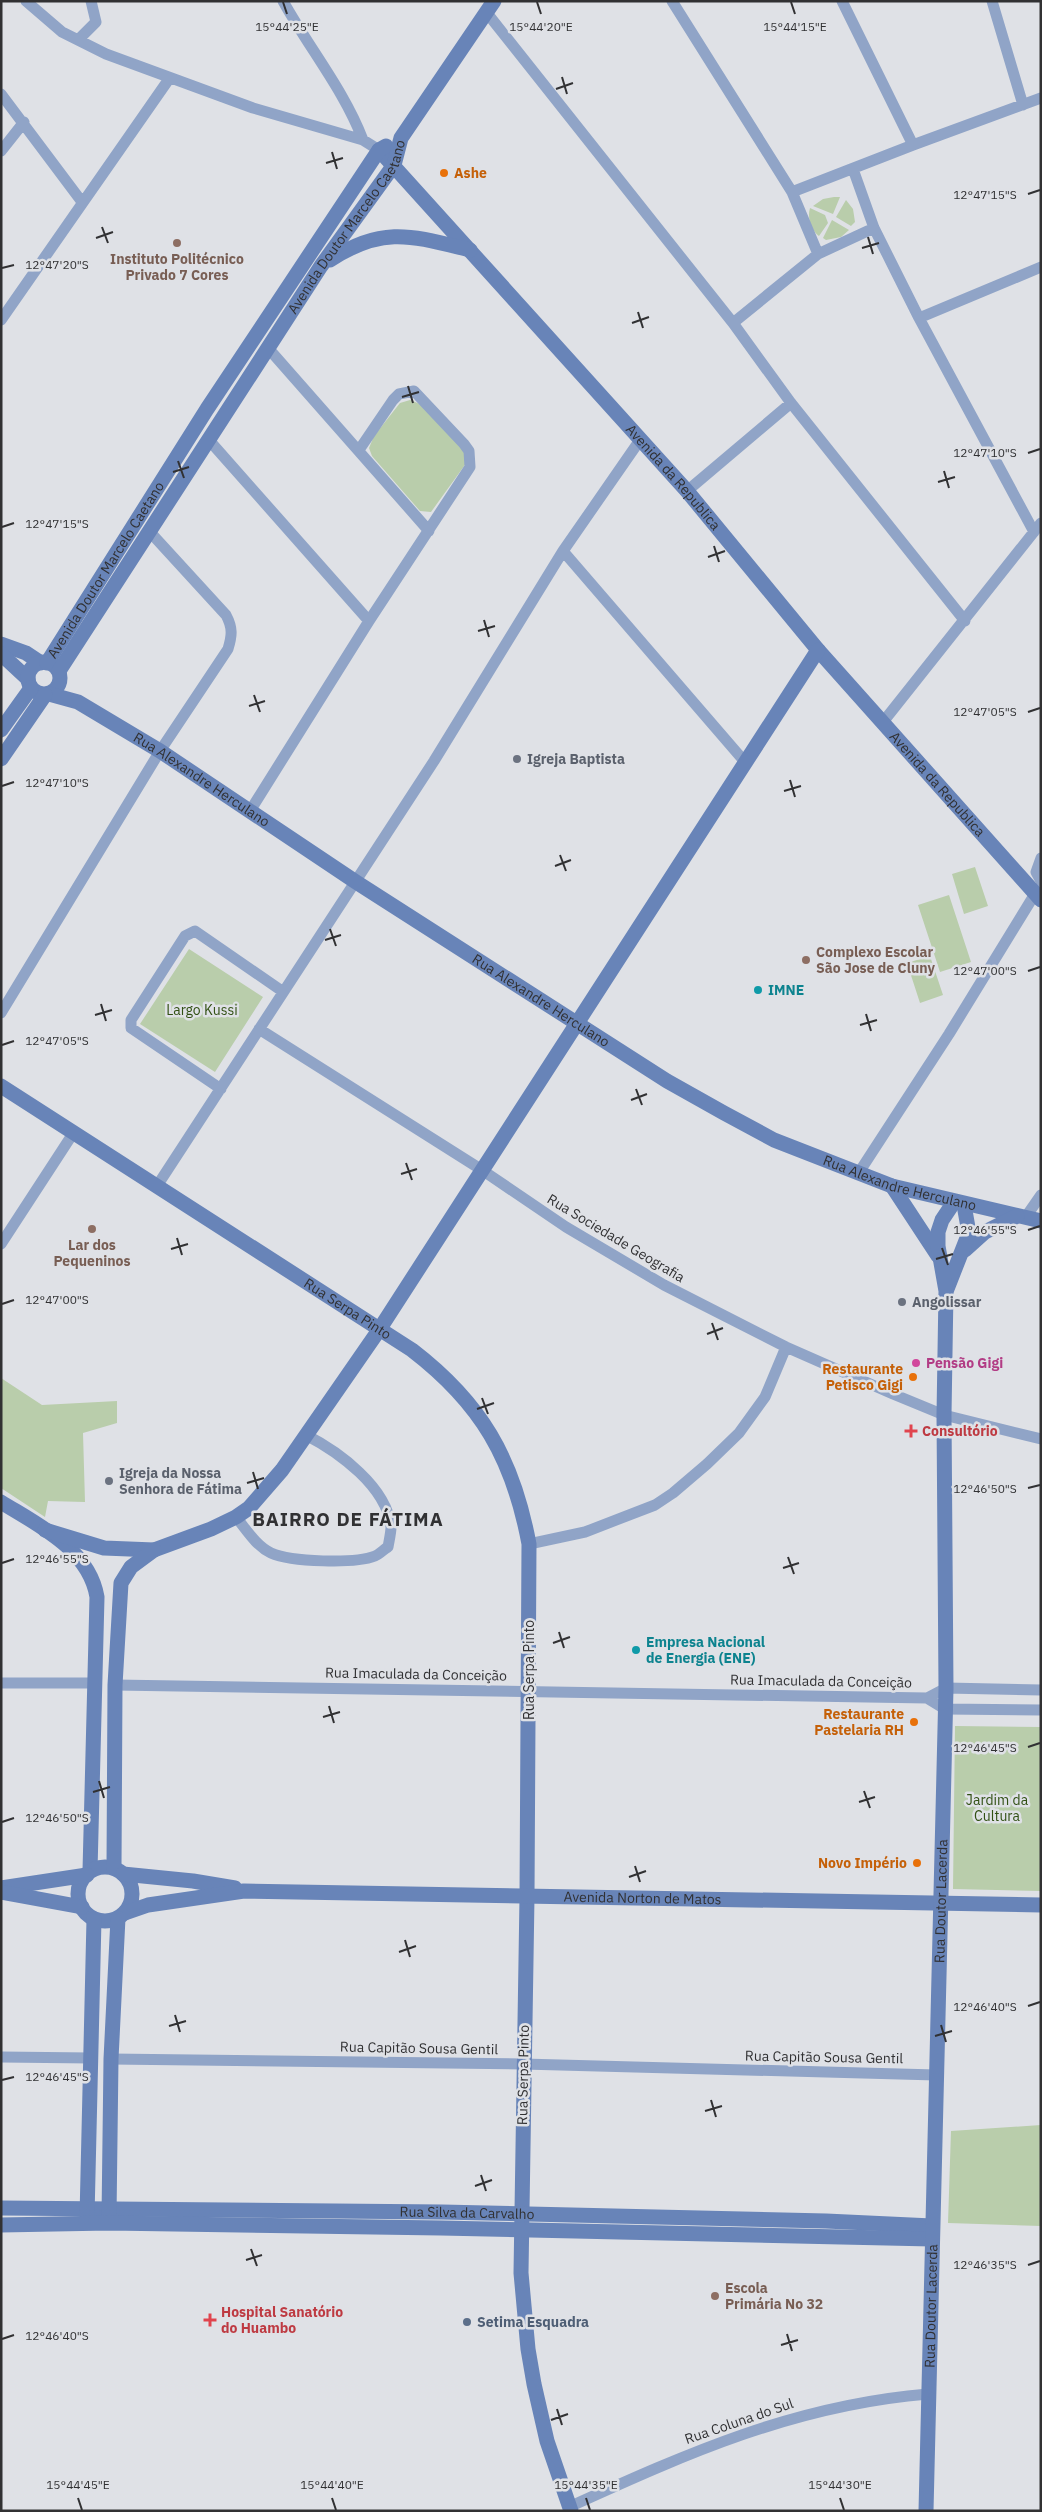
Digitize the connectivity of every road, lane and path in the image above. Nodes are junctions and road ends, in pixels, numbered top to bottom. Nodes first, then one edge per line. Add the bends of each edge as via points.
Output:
1 (26, 1) edge
2 (91, 1) edge
3 (283, 1) edge
4 (672, 1) edge
5 (842, 1) edge
6 (992, 1) edge
7 (490, 7) edge
8 (79, 39) junction
9 (169, 79) junction
10 (1, 94) edge
11 (1041, 98) edge
12 (1023, 106) junction
13 (24, 122) junction
14 (401, 138) junction
15 (363, 140) junction
16 (912, 144) junction
17 (379, 150) junction
18 (1, 151) edge
19 (394, 164) junction
20 (853, 169) junction
21 (792, 192) junction
22 (82, 202) junction
23 (874, 228) junction
24 (470, 250) junction
25 (818, 254) junction
26 (321, 266) junction
27 (1041, 267) edge
28 (919, 318) junction
29 (1, 320) edge
30 (733, 323) junction
31 (268, 348) junction
32 (792, 403) junction
33 (208, 439) junction
34 (640, 440) junction
35 (359, 450) junction
36 (687, 492) junction
37 (1037, 528) edge
38 (429, 531) junction
39 (150, 532) junction
40 (562, 551) junction
41 (369, 621) junction
42 (965, 622) junction
43 (1, 644) edge
44 (818, 650) junction
45 (1, 654) edge
46 (52, 668) junction
47 (38, 689) junction
48 (78, 702) junction
49 (883, 722) junction
50 (1, 730) edge
51 (160, 751) junction
52 (1, 759) edge
53 (744, 762) junction
54 (250, 811) junction
55 (1041, 858) edge
56 (356, 882) junction
57 (1039, 889) edge
58 (282, 991) junction
59 (1, 1013) edge
60 (578, 1024) junction
61 (259, 1028) junction
62 (1, 1086) edge
63 (221, 1089) junction
64 (74, 1132) junction
65 (482, 1170) junction
66 (858, 1174) junction
67 (157, 1186) junction
68 (892, 1186) junction
69 (1041, 1196) edge
70 (959, 1203) junction
71 (1021, 1217) junction
72 (1041, 1220) edge
73 (1, 1244) edge
74 (958, 1259) junction
75 (941, 1262) junction
76 (946, 1291) junction
77 (379, 1330) junction
78 (786, 1347) junction
79 (944, 1415) junction
80 (306, 1436) junction
81 (1041, 1439) edge
82 (1, 1502) edge
83 (236, 1517) junction
84 (45, 1530) junction
85 (529, 1544) junction
86 (154, 1550) junction
87 (1, 1682) edge
88 (95, 1683) junction
89 (115, 1684) junction
90 (946, 1688) junction
91 (1041, 1690) edge
92 (529, 1691) junction
93 (927, 1698) junction
94 (945, 1709) junction
95 (1041, 1710) edge
96 (118, 1871) junction
97 (88, 1873) junction
98 (1, 1888) edge
99 (244, 1890) junction
100 (1, 1892) edge
101 (527, 1897) junction
102 (940, 1902) junction
103 (1041, 1905) edge
104 (82, 1907) junction
105 (121, 1915) junction
106 (94, 1919) junction
107 (1, 2057) edge
108 (91, 2058) junction
109 (111, 2059) junction
110 (523, 2064) junction
111 (936, 2075) junction
112 (1, 2208) edge
113 (87, 2208) junction
114 (333, 2211) junction
115 (442, 2212) junction
116 (522, 2214) junction
117 (109, 2216) junction
118 (621, 2223) junction
119 (87, 2224) junction
120 (1, 2225) edge
121 (333, 2226) junction
122 (441, 2228) junction
123 (522, 2230) junction
124 (932, 2232) junction
125 (928, 2394) junction
126 (570, 2509) edge
127 (926, 2511) edge

1 - 8 street via 62,32
2 - 8 street via 96,22
3 - 15 street via 343,96
4 - 21 street
5 - 16 street
6 - 12 street
7 - 14 street
7 - 30 street
8 - 9 street via 106,54
9 - 15 street
9 - 22 street
10 - 13 street
11 - 12 street
12 - 16 street
13 - 18 street
13 - 22 street
14 - 17 street, Avenida Doutor Marcelo Caetano
14 - 19 street, Avenida Doutor Marcelo Caetano
15 - 17 street
16 - 20 street
17 - 19 street, Avenida da Republica
17 - 46 street, Avenida Doutor Marcelo Caetano via 207,409
19 - 24 street, Avenida da Republica
19 - 26 street, Avenida Doutor Marcelo Caetano
20 - 21 street
20 - 23 street
21 - 25 street
22 - 29 street
23 - 25 street
23 - 28 street
24 - 26 street via 413,236 394,236 363,242
24 - 34 street, Avenida da Republica
25 - 30 street
26 - 31 street, Avenida Doutor Marcelo Caetano
27 - 28 street
28 - 37 street
30 - 32 street
31 - 33 street, Avenida Doutor Marcelo Caetano
31 - 35 street
32 - 36 street
32 - 42 street
33 - 39 street, Avenida Doutor Marcelo Caetano
33 - 41 street
34 - 36 street, Avenida da Republica
34 - 40 street
35 - 38 street
35 - 38 street via 393,400 399,394 414,391 464,444 469,451 470,467
36 - 44 street, Avenida da Republica
37 - 42 street
38 - 41 street
39 - 46 street, Avenida Doutor Marcelo Caetano
39 - 51 street via 226,615 232,635 228,649
40 - 53 street
40 - 56 street via 489,674
41 - 54 street
42 - 49 street
43 - 46 street via 26,653
44 - 49 street, Avenida da Republica
44 - 53 street
45 - 47 street
46 - 47 street, Avenida Doutor Marcelo Caetano via 58,686
46 - 47 street, Avenida Doutor Marcelo Caetano via 31,669
46 - 48 street, Rua Alexandre Herculano
47 - 48 street, Rua Alexandre Herculano
47 - 50 street, Avenida Doutor Marcelo Caetano
47 - 52 street, Avenida Doutor Marcelo Caetano
48 - 51 street, Rua Alexandre Herculano
49 - 57 street, Avenida da Republica
51 - 54 street, Rua Alexandre Herculano
51 - 59 street
53 - 60 street
54 - 56 street, Rua Alexandre Herculano
55 - 57 street via 1036,872
56 - 58 street
56 - 60 street, Rua Alexandre Herculano
57 - 66 street
58 - 61 street
58 - 63 street via 195,931 185,936 131,1020 130,1028
60 - 65 street
60 - 66 street, Rua Alexandre Herculano via 774,1140
61 - 63 street
61 - 65 street, Rua Sociedade Geografia
62 - 64 street, Rua Serpa Pinto
63 - 67 street
64 - 67 street, Rua Serpa Pinto
64 - 73 street
65 - 77 street
65 - 78 street, Rua Sociedade Geografia via 566,1228 635,1270
66 - 68 street, Rua Alexandre Herculano
67 - 77 street, Rua Serpa Pinto
68 - 70 street, Rua Alexandre Herculano
68 - 75 street
69 - 71 street
70 - 71 street, Rua Alexandre Herculano
70 - 74 street, Rua Doutor Lacerda via 969,1233
70 - 75 street, Rua Doutor Lacerda via 942,1220 938,1232
71 - 72 street, Rua Alexandre Herculano
71 - 74 street via 977,1238
74 - 76 street, Rua Doutor Lacerda
75 - 76 street, Rua Doutor Lacerda
76 - 79 street, Rua Doutor Lacerda
77 - 80 street
77 - 85 street, Rua Serpa Pinto via 434,1367 481,1419 509,1471 523,1511
78 - 79 street, Rua Sociedade Geografia
78 - 85 street via 765,1397 739,1433 672,1493 655,1505 586,1532
79 - 81 street, Rua Sociedade Geografia
79 - 90 street, Rua Doutor Lacerda
80 - 83 street via 266,1489
80 - 83 street via 348,1462 364,1477 388,1516 391,1529 388,1547 375,1556 340,1561 289,1557 271,1553
82 - 84 street
83 - 86 street
84 - 86 street via 104,1548
84 - 88 street via 80,1559 94,1584
85 - 92 street, Rua Serpa Pinto
86 - 89 street via 131,1567 121,1583
87 - 88 street
88 - 97 street
89 - 92 street, Rua Imaculada da Conceição
89 - 96 street
90 - 91 street, Rua Imaculada da Conceição
90 - 93 street, Rua Imaculada da Conceição
90 - 94 street, Rua Doutor Lacerda
92 - 93 street, Rua Imaculada da Conceição
92 - 101 street, Rua Serpa Pinto
93 - 94 street, Rua Imaculada da Conceição
94 - 95 street
94 - 102 street, Rua Doutor Lacerda
96 - 97 street
96 - 99 street, Avenida Norton de Matos
96 - 105 street via 130,1882 132,1893 130,1904
97 - 98 street
97 - 104 street via 79,1887
99 - 101 street, Avenida Norton de Matos
99 - 105 street, Avenida Norton de Matos via 148,1905
100 - 104 street
101 - 102 street, Avenida Norton de Matos
101 - 110 street, Rua Serpa Pinto
102 - 103 street, Avenida Norton de Matos
102 - 111 street, Rua Doutor Lacerda
104 - 106 street
105 - 106 street via 102,1921
105 - 109 street
106 - 108 street
107 - 108 street
108 - 113 street
109 - 110 street, Rua Capitão Sousa Gentil
109 - 117 street
110 - 111 street, Rua Capitão Sousa Gentil
110 - 116 street, Rua Serpa Pinto
111 - 124 street, Rua Doutor Lacerda
112 - 113 street, Rua Silva da Carvalho
113 - 117 street, Rua Silva da Carvalho
113 - 119 street
114 - 115 street, Rua Silva da Carvalho
114 - 117 street, Rua Silva da Carvalho
114 - 121 street
115 - 116 street, Rua Silva da Carvalho
115 - 122 street
116 - 118 street, Rua Silva da Carvalho
116 - 123 street, Rua Serpa Pinto
117 - 119 street, Rua Silva da Carvalho
117 - 121 street, Rua Silva da Carvalho
118 - 123 street, Rua Silva da Carvalho
118 - 124 street, Rua Silva da Carvalho
119 - 120 street, Rua Silva da Carvalho
121 - 122 street, Rua Silva da Carvalho
122 - 123 street, Rua Silva da Carvalho
123 - 126 street, Rua Serpa Pinto via 521,2273 528,2349 547,2441
124 - 125 street, Rua Doutor Lacerda
125 - 126 street, Rua Coluna do Sul via 876,2400 792,2418 713,2444
125 - 127 street, Rua Doutor Lacerda

